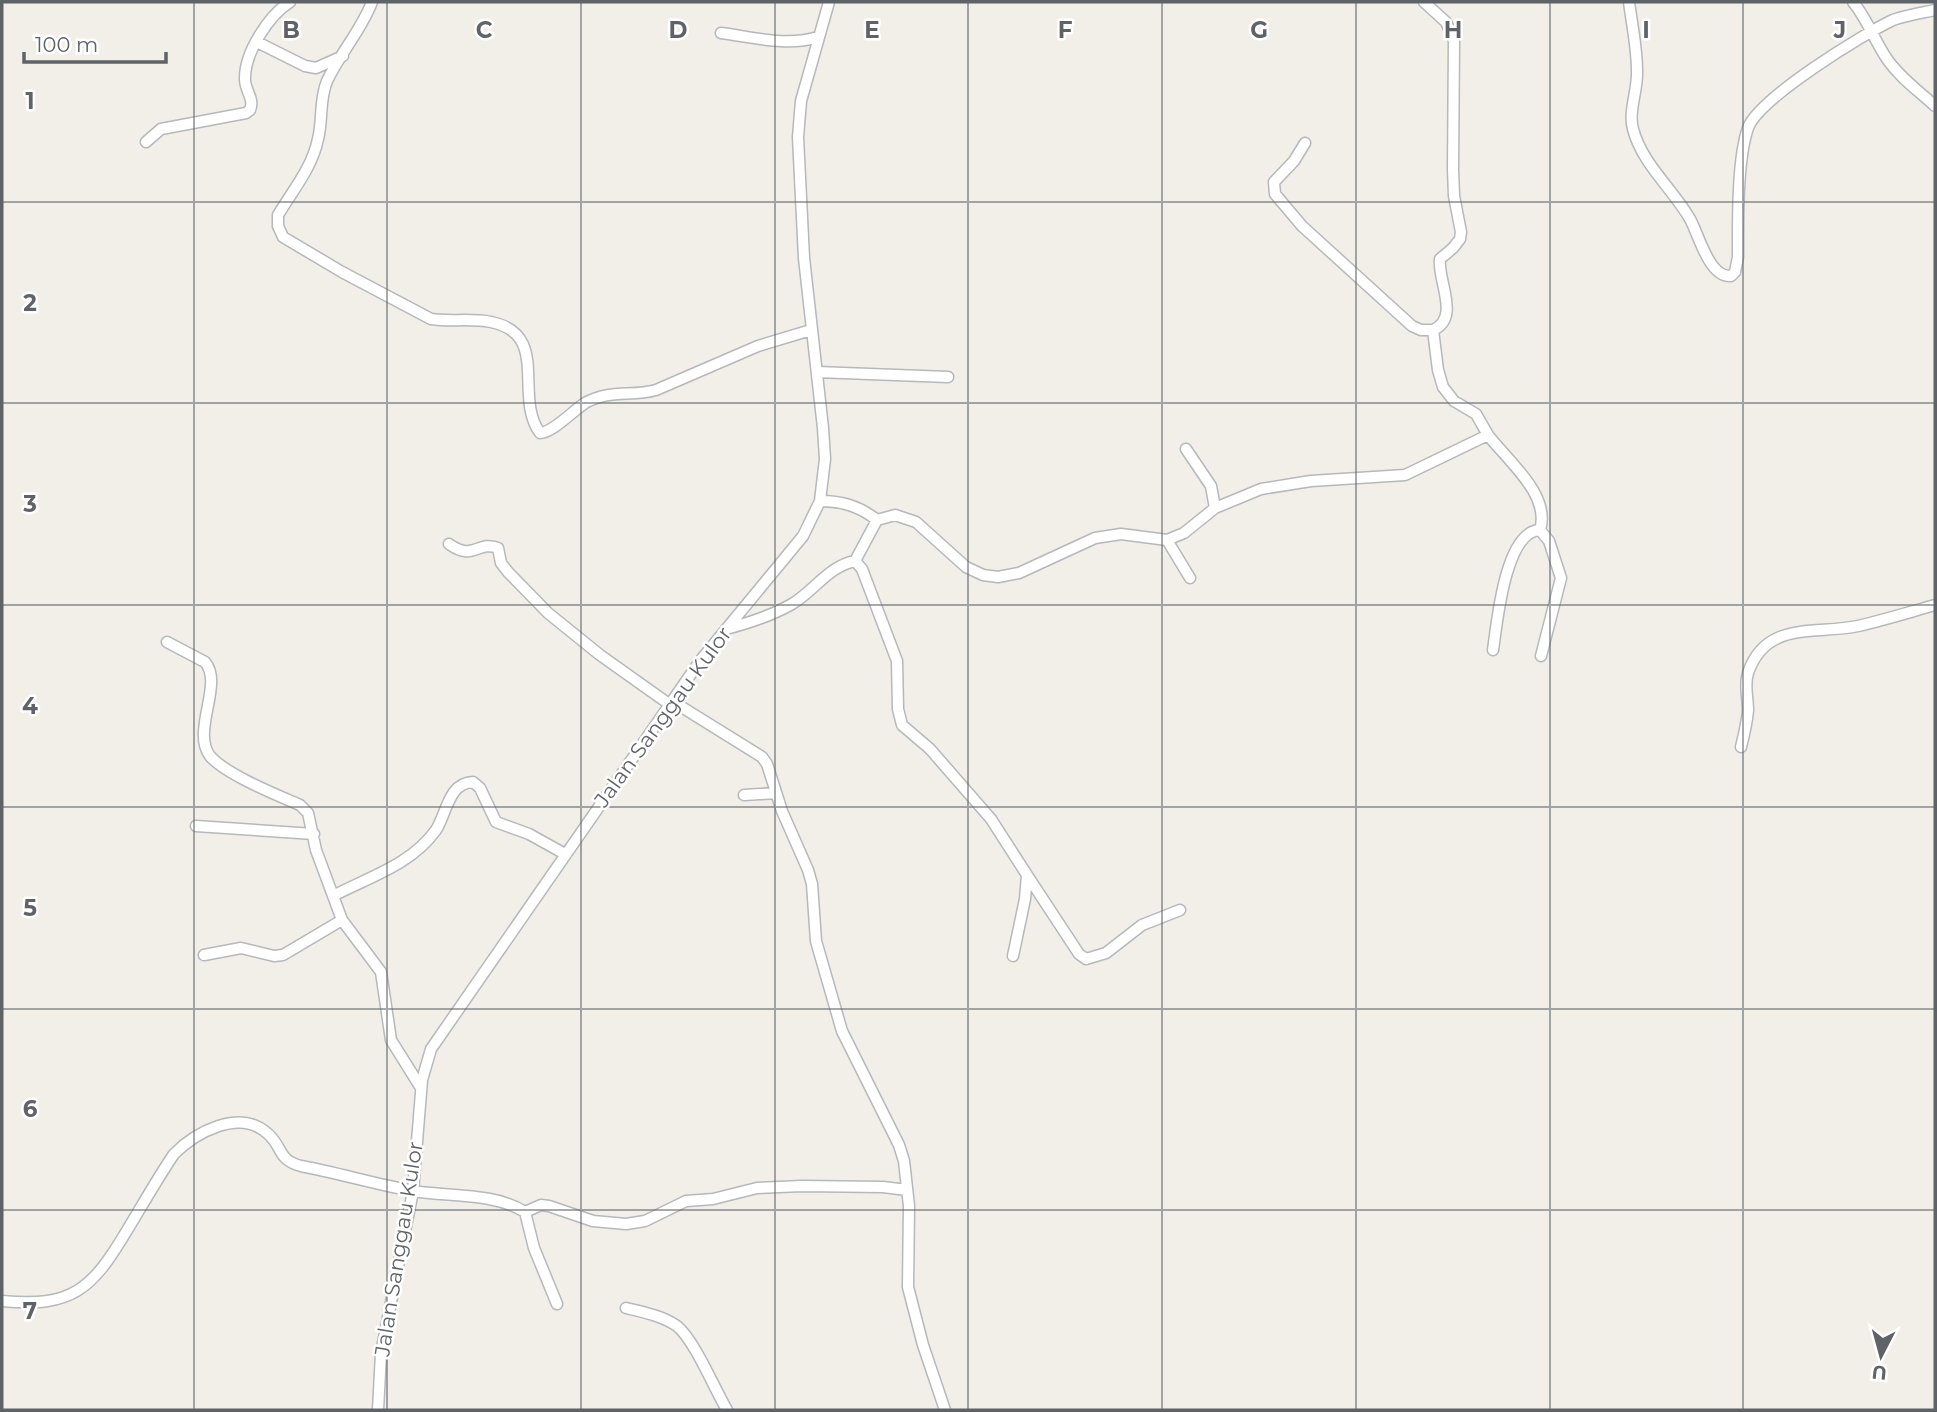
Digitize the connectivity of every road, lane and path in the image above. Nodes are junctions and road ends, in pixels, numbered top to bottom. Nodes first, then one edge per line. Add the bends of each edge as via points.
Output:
1 (290, 2) edge
2 (372, 2) edge
3 (828, 2) edge
4 (1424, 2) edge
5 (1629, 2) edge
6 (1853, 2) edge
7 (1935, 10) edge
8 (1873, 31) junction
9 (721, 33) dead end
10 (818, 37) junction
11 (266, 47) junction
12 (342, 57) junction
13 (1935, 106) edge
14 (146, 142) dead end
15 (1306, 143) dead end
16 (811, 330) junction
17 (1433, 330) junction
18 (817, 372) junction
19 (948, 377) dead end
20 (1488, 435) junction
21 (1186, 449) dead end
22 (820, 501) junction
23 (1215, 508) junction
24 (877, 520) junction
25 (1540, 530) junction
26 (1167, 540) junction
27 (449, 544) dead end
28 (855, 561) junction
29 (1190, 578) dead end
30 (1935, 605) edge
31 (726, 629) junction
32 (167, 642) dead end
33 (1493, 650) dead end
34 (1541, 656) dead end
35 (671, 702) junction
36 (1741, 747) dead end
37 (776, 793) junction
38 (744, 794) dead end
39 (196, 826) dead end
40 (314, 834) junction
41 (565, 854) junction
42 (1027, 875) junction
43 (333, 896) junction
44 (1180, 909) dead end
45 (342, 920) junction
46 (204, 955) dead end
47 (1013, 957) dead end
48 (421, 1088) junction
49 (907, 1190) junction
50 (413, 1191) junction
51 (525, 1212) junction
52 (2, 1301) edge
53 (557, 1304) dead end
54 (626, 1308) dead end
55 (378, 1410) edge
56 (727, 1410) edge
57 (945, 1410) edge

1 - 11 street via 271,18
2 - 12 street
3 - 10 street, Jalan Sanggau Kulor
4 - 17 street via 1446,22 1454,41 1453,169 1461,232 1453,248 1440,259 1446,315
5 - 8 street via 1637,59 1633,130 1691,221 1714,270 1726,277 1735,272 1738,257 1743,162 1752,119 1790,86
6 - 8 street
7 - 8 street via 1895,19
8 - 13 street via 1895,70
9 - 10 street via 787,42
10 - 16 street, Jalan Sanggau Kulor via 801,101 798,137
11 - 12 street via 316,68
11 - 14 street via 244,80 252,98 250,110 161,129
12 - 16 street via 324,91 314,153 278,215 280,231 304,250 430,319 490,322 511,329 526,347 529,401 540,433 589,401 616,393 656,390 758,346
15 - 17 street via 1274,182 1275,194 1310,234 1412,326
16 - 18 street, Jalan Sanggau Kulor
17 - 20 street via 1443,387 1454,401 1476,414
18 - 19 street
18 - 22 street, Jalan Sanggau Kulor via 825,459
20 - 23 street via 1405,475 1279,484
20 - 25 street via 1538,497 1543,510
21 - 23 street via 1211,486
22 - 24 street via 843,502
22 - 31 street, Jalan Sanggau Kulor via 803,536
23 - 26 street via 1184,533
24 - 26 street via 906,517 965,567 998,577 1019,573 1095,538 1121,534
24 - 28 street
25 - 33 street via 1520,540 1514,551
25 - 34 street via 1549,541 1561,578
26 - 29 street
27 - 35 street via 468,553 486,546 498,548 501,563 548,613 600,655
28 - 31 street via 840,566 794,603
28 - 42 street via 897,661 902,725 930,748 991,819
30 - 36 street via 1858,626 1797,632 1770,641 1747,678
31 - 35 street, Jalan Sanggau Kulor
32 - 40 street via 209,667 205,743 210,755 229,770 300,804
35 - 37 street via 761,757
35 - 41 street, Jalan Sanggau Kulor
37 - 38 street
37 - 49 street via 812,884 816,941 842,1031 899,1145
39 - 40 street
40 - 43 street
41 - 43 street via 496,822 480,788 466,782 449,800 436,830 408,858
41 - 48 street, Jalan Sanggau Kulor via 436,1041 425,1063
42 - 44 street via 1086,959 1106,953 1142,925
42 - 47 street
43 - 45 street
45 - 46 street via 283,955 241,948
45 - 48 street via 381,972 391,1040
48 - 50 street, Jalan Sanggau Kulor
49 - 51 street via 757,1188 686,1201 645,1221 626,1224 593,1221 541,1205
49 - 57 street via 908,1287
50 - 51 street via 496,1202
50 - 52 street via 289,1164 266,1131 240,1124 220,1125 189,1140 174,1154 103,1270 86,1286 54,1300
50 - 55 street, Jalan Sanggau Kulor via 381,1353
51 - 53 street
54 - 56 street via 676,1325 688,1337

